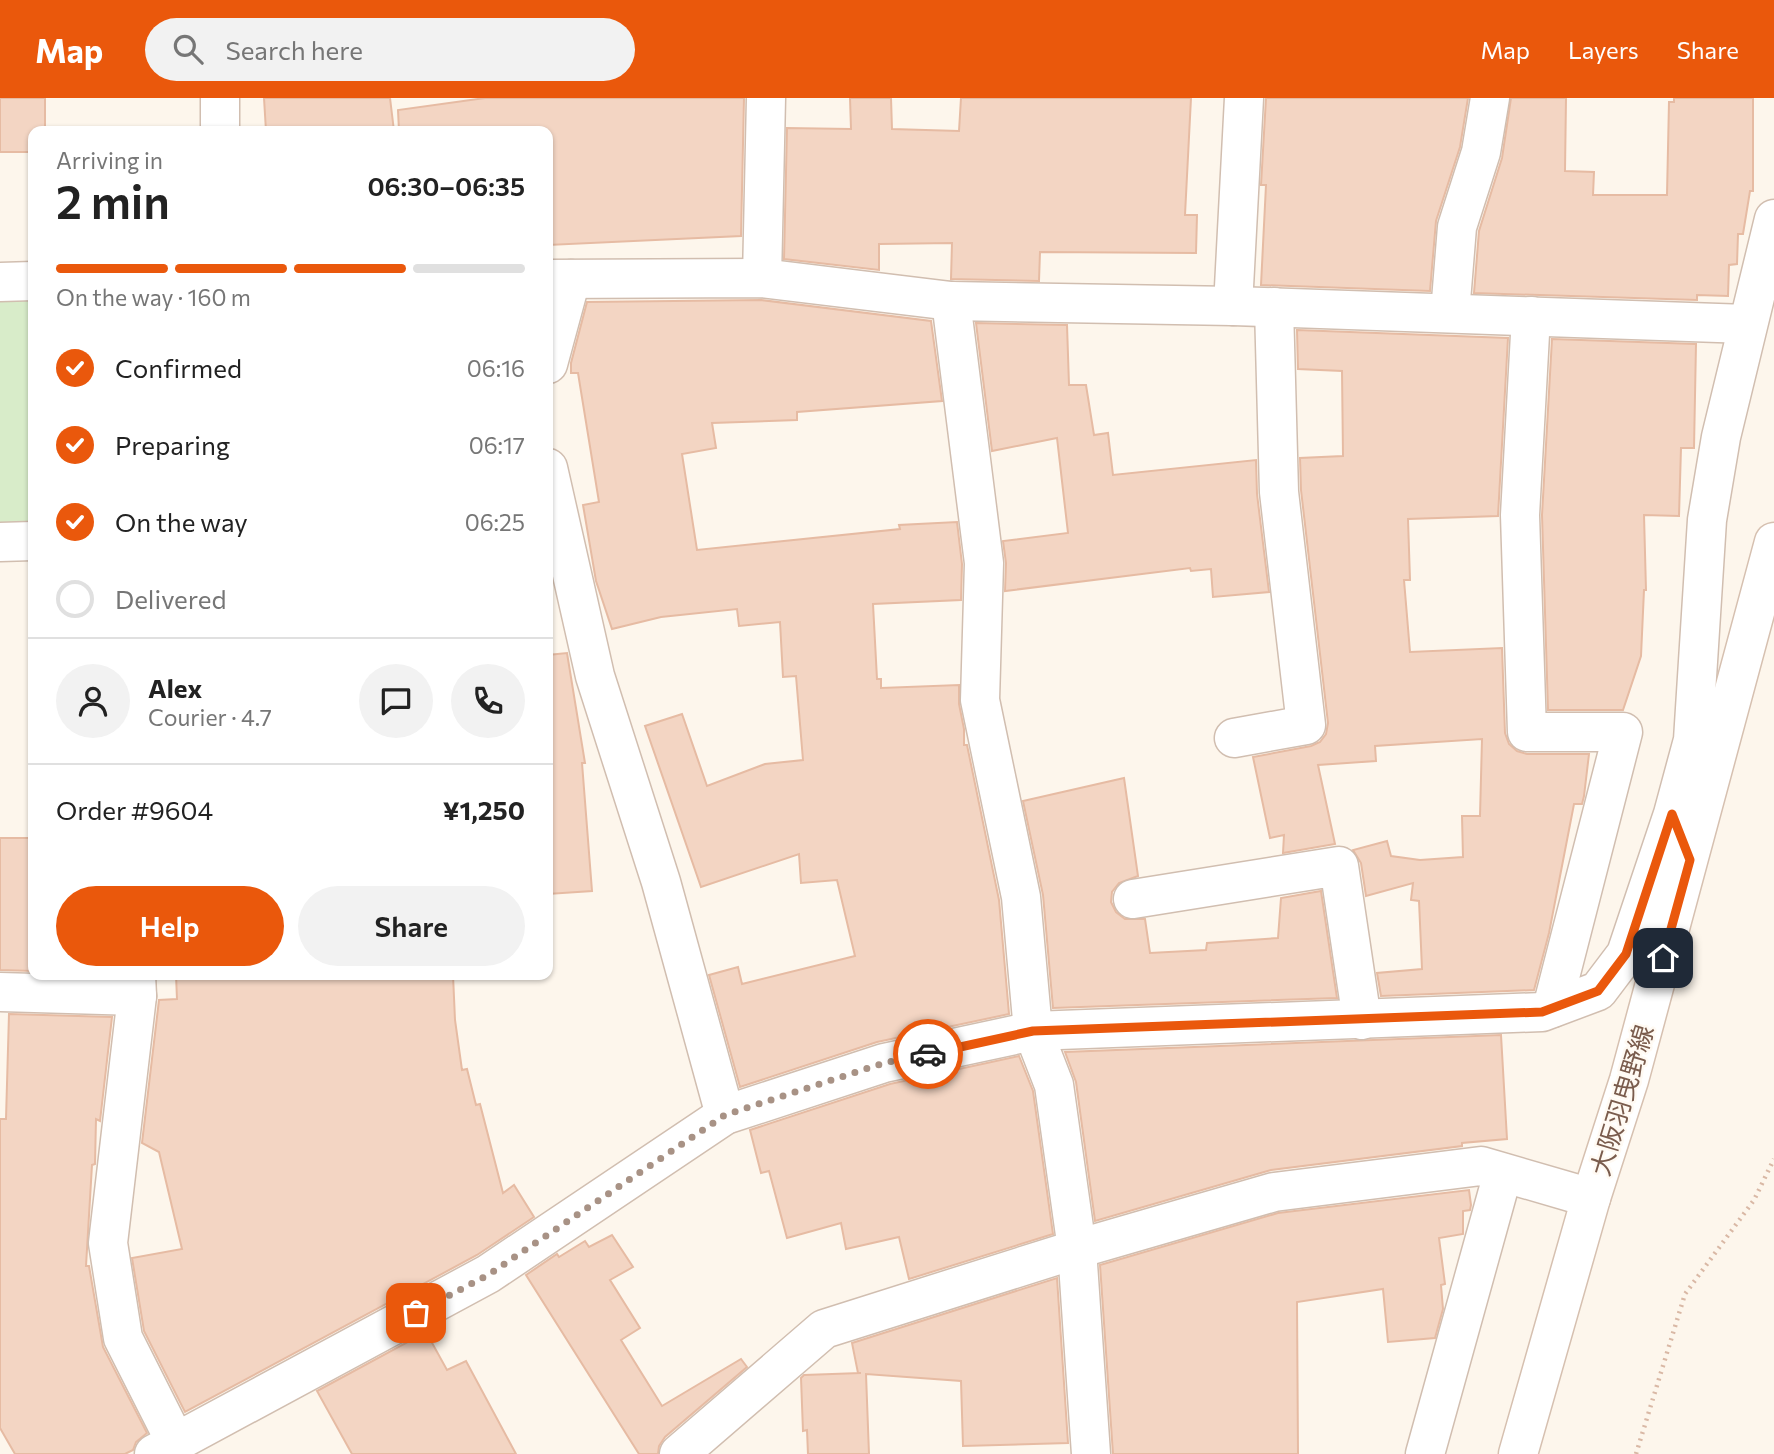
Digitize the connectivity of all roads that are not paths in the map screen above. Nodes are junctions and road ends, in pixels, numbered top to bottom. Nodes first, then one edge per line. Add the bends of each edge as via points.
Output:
1 (220, 98) edge
2 (766, 98) edge
3 (1244, 98) edge
4 (1490, 98) edge
5 (220, 126) edge
6 (1774, 219) edge
7 (762, 278) junction
8 (559, 279) edge
9 (28, 281) edge
10 (0, 282) edge
11 (951, 301) junction
12 (1233, 306) junction
13 (1274, 307) junction
14 (1450, 313) junction
15 (1531, 316) junction
16 (1747, 324) junction
17 (553, 325) edge
18 (553, 490) edge
19 (28, 541) edge
20 (0, 542) edge
21 (1774, 542) edge
22 (1234, 738) dead end
23 (1672, 814) junction
24 (1690, 860) junction
25 (1133, 899) dead end
26 (136, 985) edge
27 (0, 992) edge
28 (1552, 1008) junction
29 (1362, 1020) junction
30 (1033, 1031) junction
31 (725, 1115) junction
32 (1503, 1173) junction
33 (1591, 1198) junction
34 (1077, 1249) junction
35 (165, 1448) edge
36 (681, 1453) edge
37 (1091, 1454) edge
38 (1425, 1454) edge
39 (1518, 1454) edge

1 - 5 street
2 - 7 street
3 - 12 street
4 - 14 street via 1482,152 1457,227
6 - 16 street
7 - 8 street
7 - 11 street
8 - 17 street
9 - 10 street
11 - 12 street
11 - 30 street via 984,563 980,701 1021,897
12 - 13 street
13 - 14 street
13 - 22 street via 1279,492 1306,725
14 - 15 street
15 - 16 street
15 - 28 street via 1520,515 1527,732 1622,732
16 - 23 street via 1707,520 1693,740
18 - 31 street via 595,676 661,882
19 - 20 street
21 - 24 street, 大阪羽曳野線
23 - 24 street
23 - 28 street via 1626,954 1598,991
24 - 33 street, 大阪羽曳野線
25 - 29 street via 1339,866
26 - 27 street
26 - 35 street via 108,1243 123,1338
28 - 29 street
29 - 30 street
30 - 31 street via 884,1063
30 - 34 street via 1054,1085
31 - 35 street via 488,1275
32 - 33 street
32 - 34 street via 1481,1166 1274,1192
32 - 38 street
33 - 39 street, 大阪羽曳野線
34 - 36 street via 824,1329
34 - 37 street

